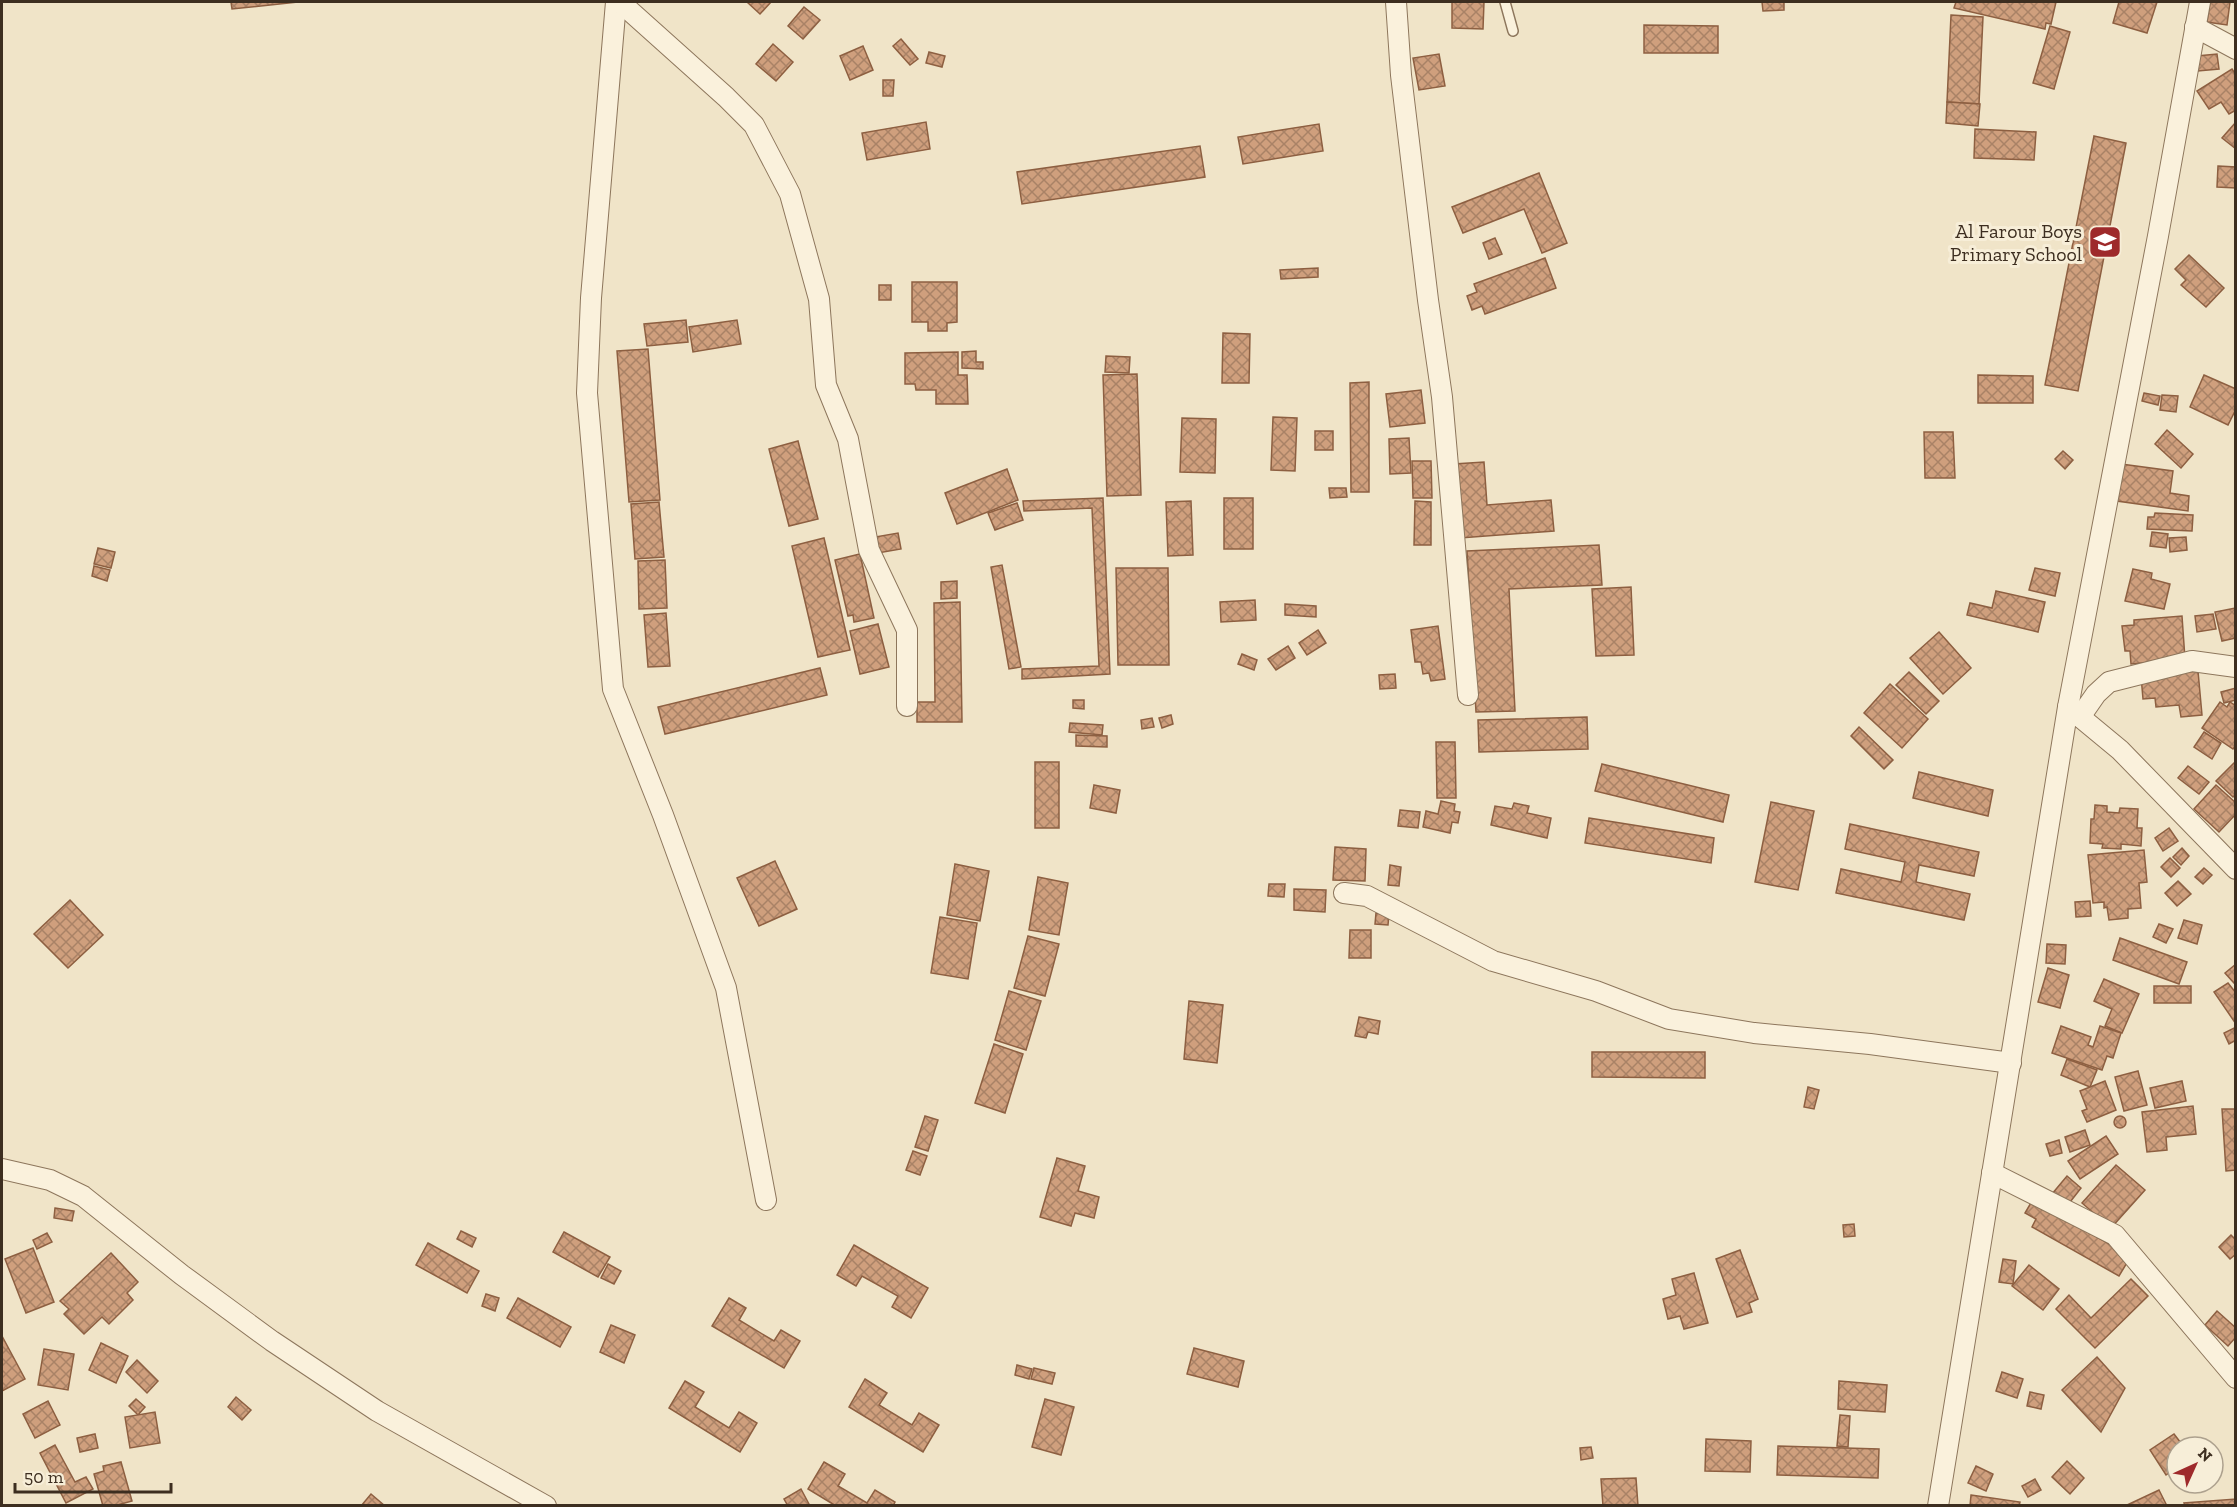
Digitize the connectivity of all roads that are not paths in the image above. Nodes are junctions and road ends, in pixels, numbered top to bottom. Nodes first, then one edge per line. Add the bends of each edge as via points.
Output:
1 (618, 2) edge
2 (1396, 2) edge
3 (1504, 2) edge
4 (2200, 2) edge
5 (2195, 27) junction
6 (1513, 31) dead end
7 (2235, 49) edge
8 (2235, 668) edge
9 (1468, 696) dead end
10 (907, 706) dead end
11 (2074, 712) junction
12 (2235, 869) edge
13 (1344, 893) dead end
14 (2011, 1063) junction
15 (2, 1169) edge
16 (1992, 1173) junction
17 (766, 1200) dead end
18 (2235, 1377) edge
19 (546, 1506) edge
20 (1938, 1506) edge

1 - 10 street via 726,97 753,126 789,194 819,299 826,385 848,439 869,550 907,630
1 - 17 street via 591,298 587,393 613,689 726,988
2 - 9 street via 1442,397
3 - 6 lane
4 - 5 street
5 - 7 street
5 - 11 street
8 - 11 street via 2192,661 2109,682
11 - 12 street via 2120,750
11 - 14 street
13 - 14 street via 1367,896 1493,962 1596,991 1669,1019 1754,1033
14 - 16 street
15 - 19 street via 50,1180 83,1196 272,1341 377,1411
16 - 18 street via 2115,1235
16 - 20 street

